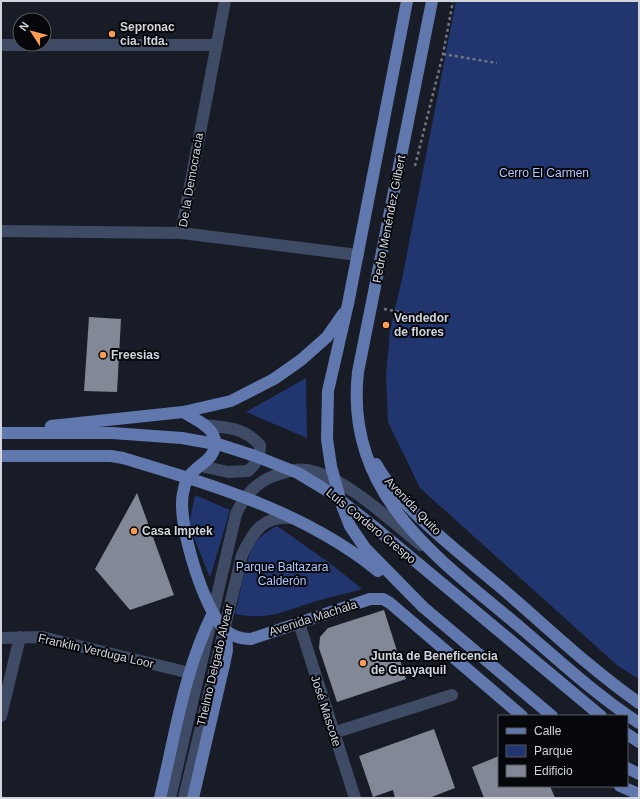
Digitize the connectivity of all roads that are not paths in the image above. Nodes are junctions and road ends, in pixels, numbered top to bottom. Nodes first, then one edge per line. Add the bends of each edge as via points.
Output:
1 (225, 1) edge
2 (407, 1) edge
3 (432, 1) edge
4 (217, 45) junction
5 (1, 46) edge
6 (1, 231) edge
7 (181, 233) junction
8 (358, 255) junction
9 (348, 304) junction
10 (183, 412) junction
11 (204, 425) junction
12 (1, 432) edge
13 (362, 438) junction
14 (1, 456) edge
15 (201, 466) junction
16 (188, 478) junction
17 (334, 480) junction
18 (245, 498) junction
19 (295, 519) junction
20 (433, 554) junction
21 (422, 607) junction
22 (213, 613) junction
23 (299, 623) junction
24 (225, 630) junction
25 (20, 637) junction
26 (1, 638) edge
27 (190, 673) junction
28 (452, 695) dead end
29 (639, 703) edge
30 (521, 715) edge
31 (551, 715) edge
32 (600, 715) edge
33 (628, 715) edge
34 (628, 715) edge
35 (1, 716) edge
36 (639, 723) edge
37 (333, 733) junction
38 (628, 735) edge
39 (639, 742) edge
40 (628, 768) edge
41 (639, 774) edge
42 (622, 787) edge
43 (639, 794) edge
44 (160, 798) edge
45 (170, 798) edge
46 (184, 798) edge
47 (193, 798) edge
48 (355, 798) edge

1 - 4 street, De la Democracia
2 - 8 main road, Pedro Menéndez Gilbert
3 - 13 main road, Pedro Menéndez Gilbert via 358,372 356,397
4 - 5 street
4 - 7 street, De la Democracia
6 - 7 street
7 - 8 street, De la Democracia
8 - 9 main road, Pedro Menéndez Gilbert
9 - 10 main road via 327,337 274,379 231,401
9 - 17 main road via 328,391 327,438
10 - 11 main road
10 - 12 main road
11 - 15 main road via 213,433 216,441 214,452
11 - 15 street via 233,427 242,431 260,446 260,452 259,458 248,471 240,473
12 - 32 main road, Luís Cordero Crespo via 162,436 200,440 255,456 298,473 343,502
13 - 20 main road, Avenida Quito via 372,470 391,505
13 - 29 main road, Avenida Quito via 391,486 414,510 576,652
14 - 16 main road via 111,456
15 - 16 main road
16 - 18 main road
16 - 22 main road via 182,497 183,524 202,587
17 - 18 street, Thelmo Delgado Alvear via 307,470 295,470 268,478
17 - 20 street, Thelmo Delgado Alvear via 355,493
17 - 21 main road via 356,537
18 - 19 main road
18 - 22 street, Thelmo Delgado Alvear via 236,514
19 - 21 main road via 359,555
19 - 24 street, Thelmo Delgado Alvear via 272,519 260,527 250,540 242,555
20 - 34 main road, Avenida Quito via 599,694
21 - 31 main road
22 - 24 main road
22 - 27 main road, Thelmo Delgado Alvear via 198,644
22 - 45 street, Thelmo Delgado Alvear
23 - 24 main road, Avenida Machala via 250,639 239,638
23 - 30 main road, Avenida Machala via 370,599 383,599
23 - 37 street, José Mascote
24 - 46 street, Thelmo Delgado Alvear
24 - 47 main road, Thelmo Delgado Alvear via 225,661
25 - 26 street, Franklin Verduga Loor
25 - 27 street, Franklin Verduga Loor via 42,638
25 - 35 street
27 - 44 main road, Thelmo Delgado Alvear
28 - 37 street
33 - 36 main road, Avenida Quito
37 - 48 street, José Mascote
38 - 39 main road
40 - 41 main road
42 - 43 main road

